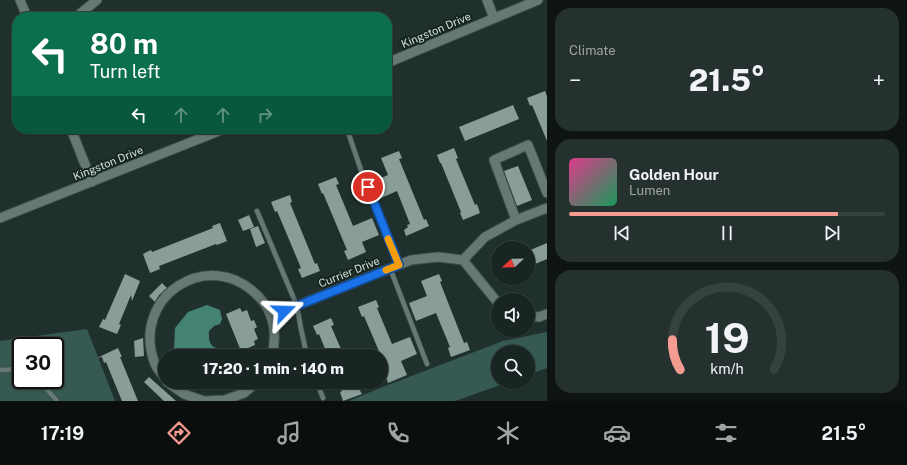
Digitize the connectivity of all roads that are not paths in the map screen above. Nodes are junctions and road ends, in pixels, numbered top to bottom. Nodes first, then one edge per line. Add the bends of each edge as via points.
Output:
1 (20, 0) edge
2 (96, 0) edge
3 (486, 0) edge
4 (538, 0) edge
5 (25, 12) edge
6 (82, 12) edge
7 (494, 18) junction
8 (392, 61) edge
9 (74, 134) edge
10 (212, 134) edge
11 (349, 134) edge
12 (92, 182) junction
13 (547, 193) edge
14 (547, 208) edge
15 (257, 211) dead end
16 (0, 218) edge
17 (516, 220) junction
18 (463, 260) junction
19 (399, 265) junction
20 (390, 268) junction
21 (491, 294) edge
22 (297, 306) junction
23 (547, 314) edge
24 (271, 316) junction
25 (535, 317) edge
26 (274, 349) edge
27 (305, 349) edge
28 (427, 364) dead end
29 (12, 369) edge
30 (158, 369) edge
31 (0, 370) edge
32 (47, 389) edge
33 (177, 389) edge
34 (248, 389) edge
35 (320, 389) edge
36 (323, 398) dead end
37 (57, 401) edge

1 - 5 street
2 - 6 street
3 - 7 street
4 - 7 street, Kingston Drive
7 - 8 street, Kingston Drive
9 - 12 street
10 - 12 street, Kingston Drive
11 - 19 lane
12 - 16 street, Kingston Drive
13 - 17 street via 528,145 494,160
14 - 17 street
15 - 22 lane
17 - 18 street via 485,237
18 - 19 street, Currier Drive via 438,257 411,260
18 - 21 street
19 - 20 street, Currier Drive
20 - 22 street, Currier Drive
20 - 28 lane
22 - 24 street, Currier Drive
22 - 27 lane
23 - 25 street
24 - 26 street via 275,342
24 - 30 street via 264,302 250,287 231,278 211,275 191,278 172,289 159,304 151,324 150,345
29 - 31 lane
32 - 37 lane
33 - 34 street via 204,400 225,400
35 - 36 lane

